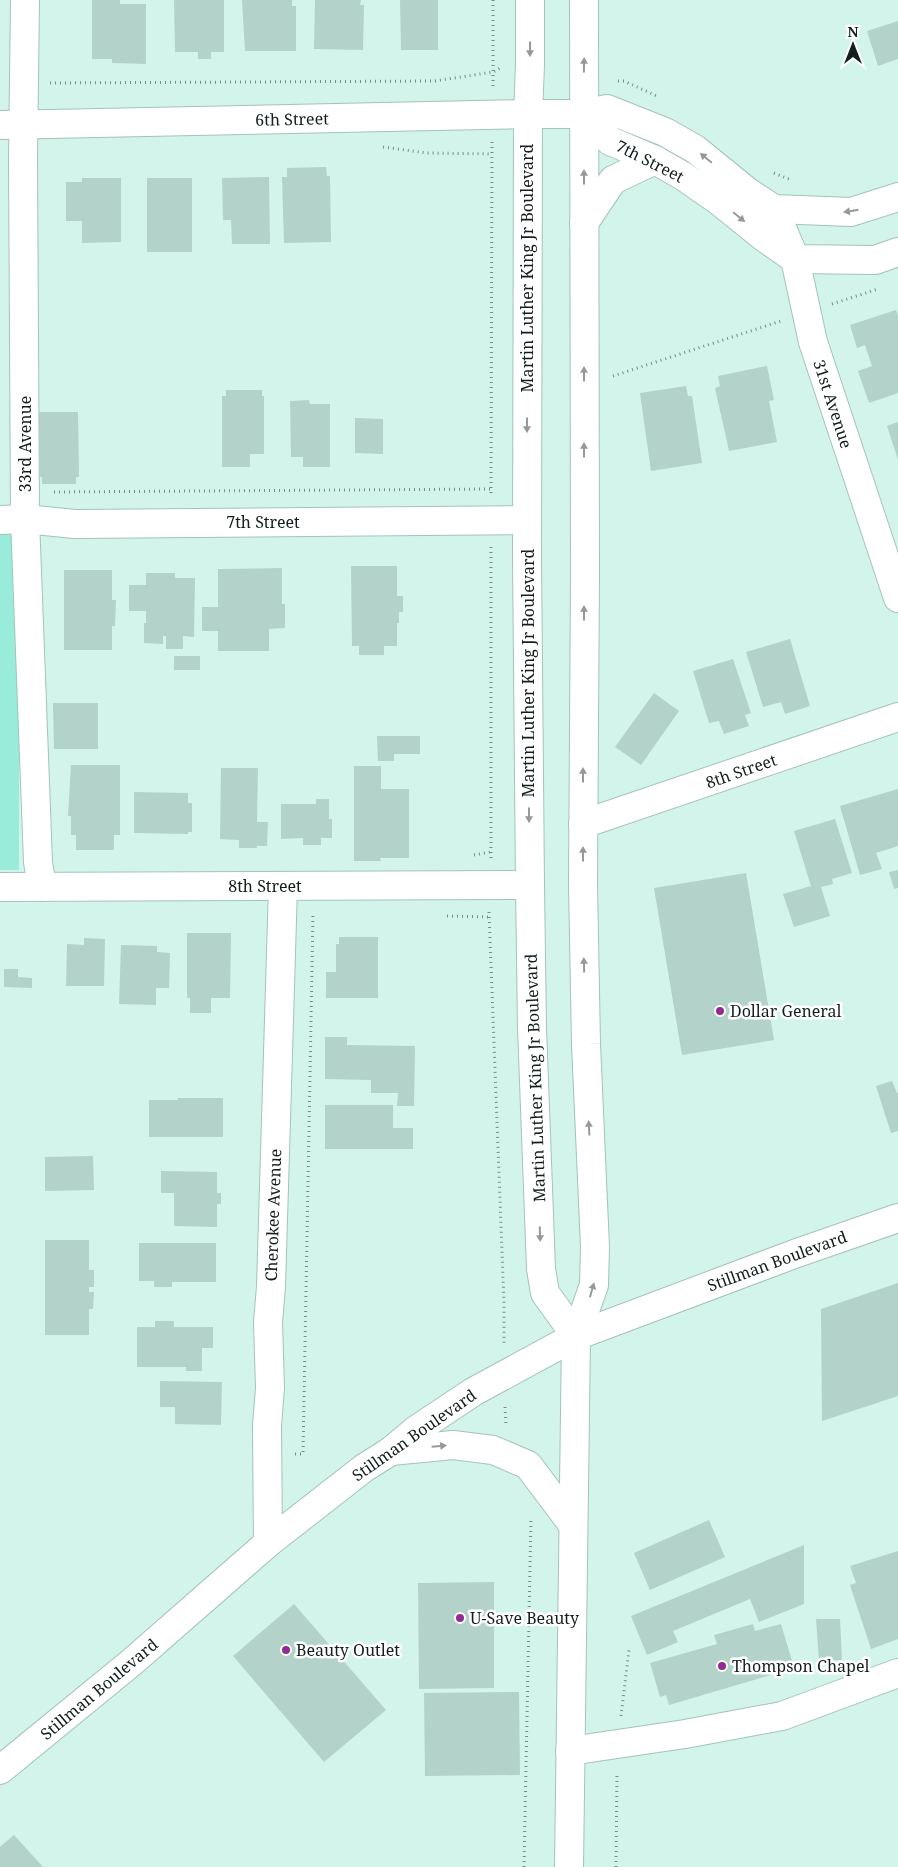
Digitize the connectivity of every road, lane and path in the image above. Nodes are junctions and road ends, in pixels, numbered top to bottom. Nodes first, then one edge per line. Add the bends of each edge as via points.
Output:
1 (25, 0) edge
2 (493, 0) edge
3 (530, 0) edge
4 (584, 0) edge
5 (530, 65) junction
6 (493, 72) junction
7 (618, 81) dead end
8 (24, 83) junction
9 (667, 100) dead end
10 (528, 114) junction
11 (583, 114) junction
12 (493, 115) junction
13 (12, 125) edge
14 (655, 160) junction
15 (767, 170) dead end
16 (792, 180) dead end
17 (898, 197) edge
18 (774, 209) junction
19 (584, 223) junction
20 (898, 252) edge
21 (795, 259) junction
22 (880, 289) dead end
23 (806, 313) junction
24 (584, 383) junction
25 (491, 489) junction
26 (25, 492) junction
27 (12, 520) edge
28 (490, 520) junction
29 (527, 520) junction
30 (898, 598) edge
31 (898, 717) edge
32 (583, 824) junction
33 (530, 885) junction
34 (42, 886) junction
35 (283, 886) junction
36 (489, 886) junction
37 (0, 887) edge
38 (898, 1218) edge
39 (576, 1336) junction
40 (504, 1375) junction
41 (391, 1451) junction
42 (507, 1456) junction
43 (530, 1512) dead end
44 (573, 1525) junction
45 (268, 1544) junction
46 (898, 1673) edge
47 (570, 1751) junction
48 (0, 1770) edge
49 (524, 1867) edge
50 (569, 1867) edge

1 - 8 street, 33rd Avenue
2 - 6 path
3 -> 5 street, Martin Luther King Jr Boulevard
11 -> 4 street
5 - 6 path via 503,66
5 - 10 street, Martin Luther King Jr Boulevard
6 - 8 path via 434,81
6 - 12 path
7 - 9 path
8 - 13 street, 33rd Avenue
10 - 11 street, 6th Street
10 - 12 street, 6th Street
10 -> 29 street, Martin Luther King Jr Boulevard
11 - 14 street, 7th Street via 610,141
18 -> 11 street, 7th Street via 695,149 665,132 607,109
19 -> 11 street
12 - 13 street, 6th Street
12 - 25 path
13 - 26 street, 33rd Avenue
14 - 19 street via 613,180
14 -> 21 street, 7th Street via 719,201
15 - 16 path
17 -> 18 street via 851,212
18 - 21 street, 31st Avenue
24 -> 19 street
20 - 21 street via 875,260
21 - 23 street, 31st Avenue
22 - 23 path
23 - 24 path
23 - 30 street, 31st Avenue
32 -> 24 street
25 - 26 path
25 - 28 path
26 - 27 street, 33rd Avenue
27 - 28 street, 7th Street via 75,524
27 - 34 street, 33rd Avenue
28 - 29 street, 7th Street
28 - 36 path
29 -> 33 street, Martin Luther King Jr Boulevard
31 - 32 street, 8th Street
39 -> 32 street via 594,1285 595,1247 586,1044
33 - 36 street, 8th Street
33 -> 39 street, Martin Luther King Jr Boulevard via 541,1269 545,1293
34 - 35 street, 8th Street
34 - 37 street, 8th Street
35 - 36 street, 8th Street
35 - 45 street, Cherokee Avenue via 268,1322
36 - 40 path
38 - 39 street, Stillman Boulevard
39 - 40 street, Stillman Boulevard
39 - 44 street
40 - 41 street, Stillman Boulevard via 416,1430
40 - 42 path
41 -> 42 street via 453,1445 493,1450
41 - 45 street, Stillman Boulevard via 364,1468
42 - 44 street via 528,1465
43 - 49 path
44 - 47 street
45 - 48 street, Stillman Boulevard via 132,1662
46 - 47 street via 782,1716
47 - 50 street

